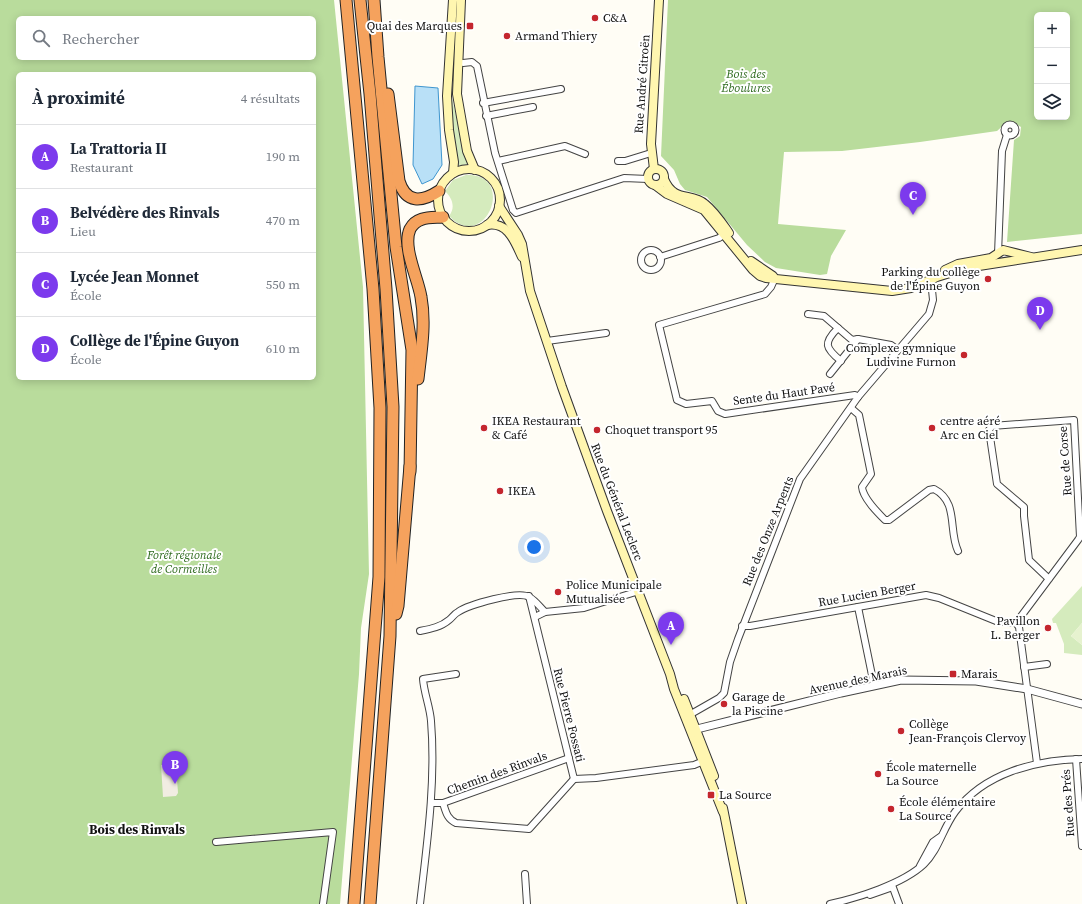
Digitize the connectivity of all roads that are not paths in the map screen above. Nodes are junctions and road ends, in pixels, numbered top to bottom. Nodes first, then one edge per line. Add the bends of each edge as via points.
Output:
1 (346, 0) edge
2 (360, 0) edge
3 (374, 0) edge
4 (452, 0) edge
5 (461, 0) edge
6 (659, 0) edge
7 (376, 13) junction
8 (463, 63) dead end
9 (561, 89) dead end
10 (484, 103) junction
11 (533, 107) dead end
12 (486, 116) junction
13 (1007, 135) dead end
14 (651, 153) junction
15 (585, 154) dead end
16 (498, 161) junction
17 (618, 161) dead end
18 (654, 169) junction
19 (475, 170) junction
20 (453, 173) junction
21 (648, 178) junction
22 (664, 179) junction
23 (655, 185) junction
24 (439, 191) junction
25 (696, 203) junction
26 (499, 206) junction
27 (443, 217) junction
28 (487, 225) junction
29 (726, 233) junction
30 (999, 242) junction
31 (1009, 250) junction
32 (1082, 250) edge
33 (660, 257) dead end
34 (1031, 257) junction
35 (1004, 259) junction
36 (526, 269) junction
37 (775, 278) junction
38 (934, 279) junction
39 (808, 314) dead end
40 (838, 328) junction
41 (606, 333) dead end
42 (858, 339) junction
43 (550, 340) junction
44 (898, 350) junction
45 (840, 361) junction
46 (830, 374) dead end
47 (858, 397) junction
48 (851, 408) junction
49 (410, 472) junction
50 (958, 551) dead end
51 (1049, 579) junction
52 (639, 591) junction
53 (529, 596) junction
54 (858, 607) junction
55 (545, 612) junction
56 (535, 616) junction
57 (1016, 623) junction
58 (742, 626) junction
59 (420, 631) dead end
60 (390, 636) junction
61 (1047, 664) dead end
62 (1024, 666) junction
63 (456, 674) dead end
64 (670, 674) junction
65 (874, 686) junction
66 (1026, 689) junction
67 (680, 702) junction
68 (1082, 704) edge
69 (690, 715) junction
70 (697, 729) junction
71 (694, 739) junction
72 (569, 758) junction
73 (1079, 759) edge
74 (706, 760) junction
75 (1037, 763) junction
76 (574, 779) junction
77 (431, 803) junction
78 (443, 803) junction
79 (216, 842) dead end
80 (1082, 846) edge
81 (525, 874) dead end
82 (892, 885) junction
83 (323, 904) edge
84 (354, 904) edge
85 (370, 904) edge
86 (420, 904) edge
87 (527, 904) edge
88 (742, 904) edge
89 (830, 904) edge
90 (899, 904) edge

1 - 84 highway via 374,289 380,408 378,592
2 - 60 highway via 386,289 393,407
3 - 7 highway
4 - 20 main road via 447,96
5 - 19 main road via 457,94 467,151
6 - 14 main road, Rue André Citroën
7 - 24 highway via 401,187 409,197 420,200
7 - 49 highway via 395,239 412,350
8 - 10 street via 475,63
9 - 10 street
10 - 12 street
11 - 12 street
12 - 16 street
13 - 30 street via 1002,151 998,206
14 - 17 street
14 - 18 main road, Rue André Citroën
15 - 16 street via 565,146
16 - 21 street via 516,213 624,178
18 - 21 main road via 649,172
18 - 22 main road via 662,171
19 - 20 main road
19 - 26 main road via 486,174 494,183 499,194
20 - 24 main road via 443,182
21 - 23 main road via 650,183
22 - 23 main road via 662,183
22 - 25 main road via 676,194
23 - 25 main road via 667,194
24 - 27 main road via 438,201
25 - 29 main road
26 - 28 main road
26 - 36 main road, Rue du Général Leclerc via 520,239
27 - 28 main road via 461,230 476,230
27 - 49 highway via 424,218 417,222 411,227 407,240 422,297 423,318
28 - 36 main road, Rue du Général Leclerc via 498,224 509,232
29 - 33 street via 719,238
29 - 37 main road via 745,262 760,276
30 - 31 street
30 - 35 street
31 - 34 main road
31 - 35 main road
31 - 35 main road via 1015,257
32 - 34 main road
34 - 35 main road
35 - 38 main road
36 - 43 main road, Rue du Général Leclerc via 530,291
37 - 38 main road via 892,291 911,288
37 - 47 street, Sente du Haut Pavé via 765,294 659,325 678,400 686,404 709,400 725,414 854,395
38 - 44 street, Rue des Onze Arpents via 929,314
39 - 40 street via 824,316
40 - 42 street via 852,340
40 - 45 street via 829,337 828,343 830,352
41 - 43 street
42 - 44 street via 891,346
42 - 45 street
43 - 52 main road, Rue du Général Leclerc via 588,459
44 - 47 street, Rue des Onze Arpents
45 - 46 street
47 - 48 street, Rue des Onze Arpents
48 - 50 street via 859,415 871,474 862,491 885,520 889,520 929,490 934,489 951,508
48 - 58 street, Rue des Onze Arpents via 795,488
49 - 60 highway via 398,606
51 - 51 street, Rue de Corse via 1080,537 1074,420 992,426 990,430 997,484 1024,507 1029,560
51 - 57 street, Rue de Corse
52 - 55 street via 584,608
52 - 64 main road, Rue du Général Leclerc
53 - 55 street
53 - 56 street, Rue Pierre Fossati
53 - 59 street via 499,598 476,604 457,612 447,622
54 - 57 street, Rue Lucien Berger via 926,595 996,621
54 - 58 street, Rue Lucien Berger
54 - 65 street
55 - 56 street
56 - 72 street, Rue Pierre Fossati
57 - 62 street via 1019,627
58 - 69 street, Rue des Onze Arpents via 730,662 724,693
60 - 85 highway
61 - 62 street
62 - 66 street
63 - 77 street via 423,679 431,720
64 - 67 main road, Rue du Général Leclerc
64 - 69 main road, Rue du Général Leclerc
65 - 66 street, Avenue des Marais via 901,680 955,679 991,682
65 - 70 street, Avenue des Marais
66 - 68 street, Avenue des Marais
66 - 75 street
67 - 69 street, Rue du Général Leclerc
67 - 71 main road, Rue du Général Leclerc
69 - 70 main road, Rue du Général Leclerc
70 - 71 street
70 - 74 main road, Rue du Général Leclerc
71 - 74 main road, Rue du Général Leclerc
72 - 76 street, Rue Pierre Fossati
72 - 78 street, Chemin des Rinvals
73 - 75 street
73 - 80 street, Rue des Prés
74 - 76 street, Rue Pierre Fossati via 694,765
74 - 88 main road, Rue du Général Leclerc via 723,812
75 - 82 street via 990,780 974,792 955,813 919,868
76 - 78 street via 528,829 456,823 447,816
77 - 78 street, Chemin des Rinvals
77 - 86 street
79 - 83 street via 333,832
81 - 87 street
82 - 89 street
82 - 90 street

